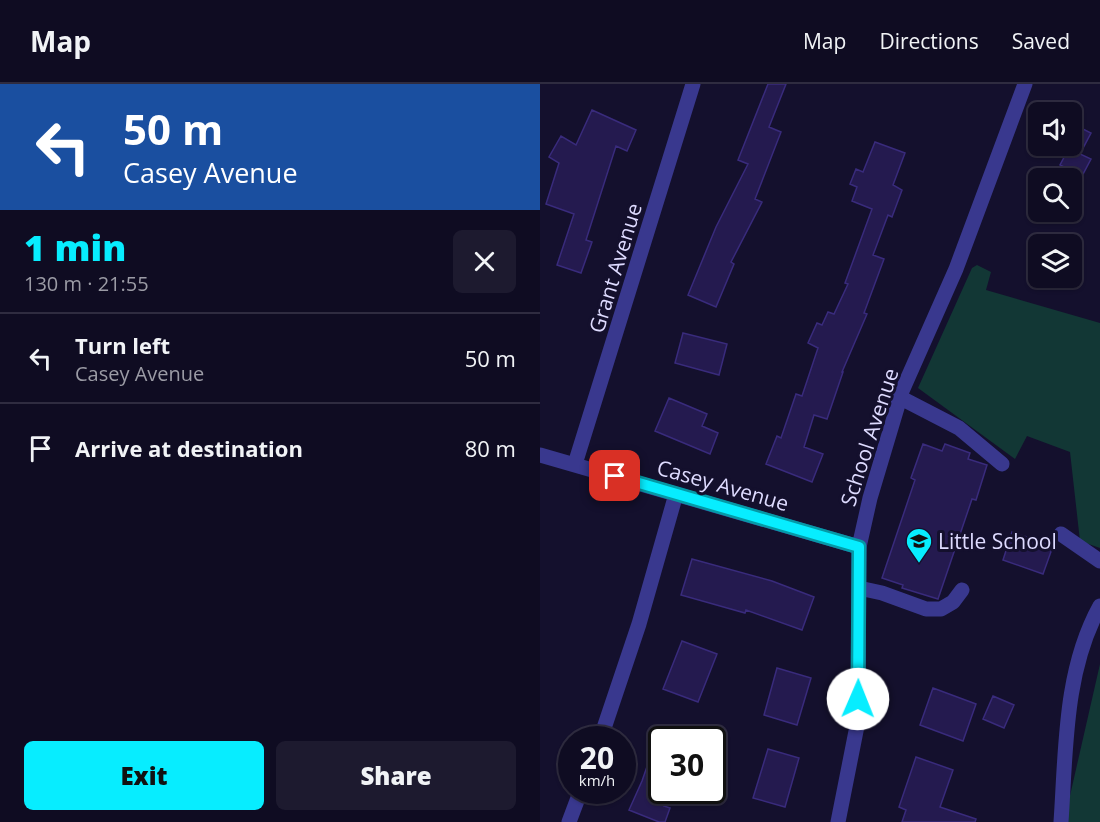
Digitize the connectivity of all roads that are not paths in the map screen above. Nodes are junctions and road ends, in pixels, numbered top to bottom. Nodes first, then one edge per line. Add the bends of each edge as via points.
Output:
1 (693, 84) edge
2 (1025, 84) edge
3 (901, 398) junction
4 (540, 455) edge
5 (575, 464) junction
6 (1002, 464) dead end
7 (676, 494) junction
8 (1061, 534) dead end
9 (859, 547) junction
10 (1100, 561) edge
11 (859, 588) junction
12 (962, 590) dead end
13 (1100, 606) edge
14 (605, 726) edge
15 (576, 804) edge
16 (569, 822) edge
17 (838, 822) edge
18 (1061, 822) edge

1 - 5 street, Grant Avenue
2 - 3 street, School Avenue via 956,269
3 - 6 street via 959,428
3 - 9 street, School Avenue
4 - 5 street, Casey Avenue
5 - 7 street, Casey Avenue
7 - 9 street, Casey Avenue
7 - 14 street
8 - 10 street
9 - 11 street, School Avenue
11 - 12 street via 882,592 926,609 941,609 953,603
11 - 17 street, School Avenue via 858,721
13 - 18 street via 1083,645 1073,683
15 - 16 street

